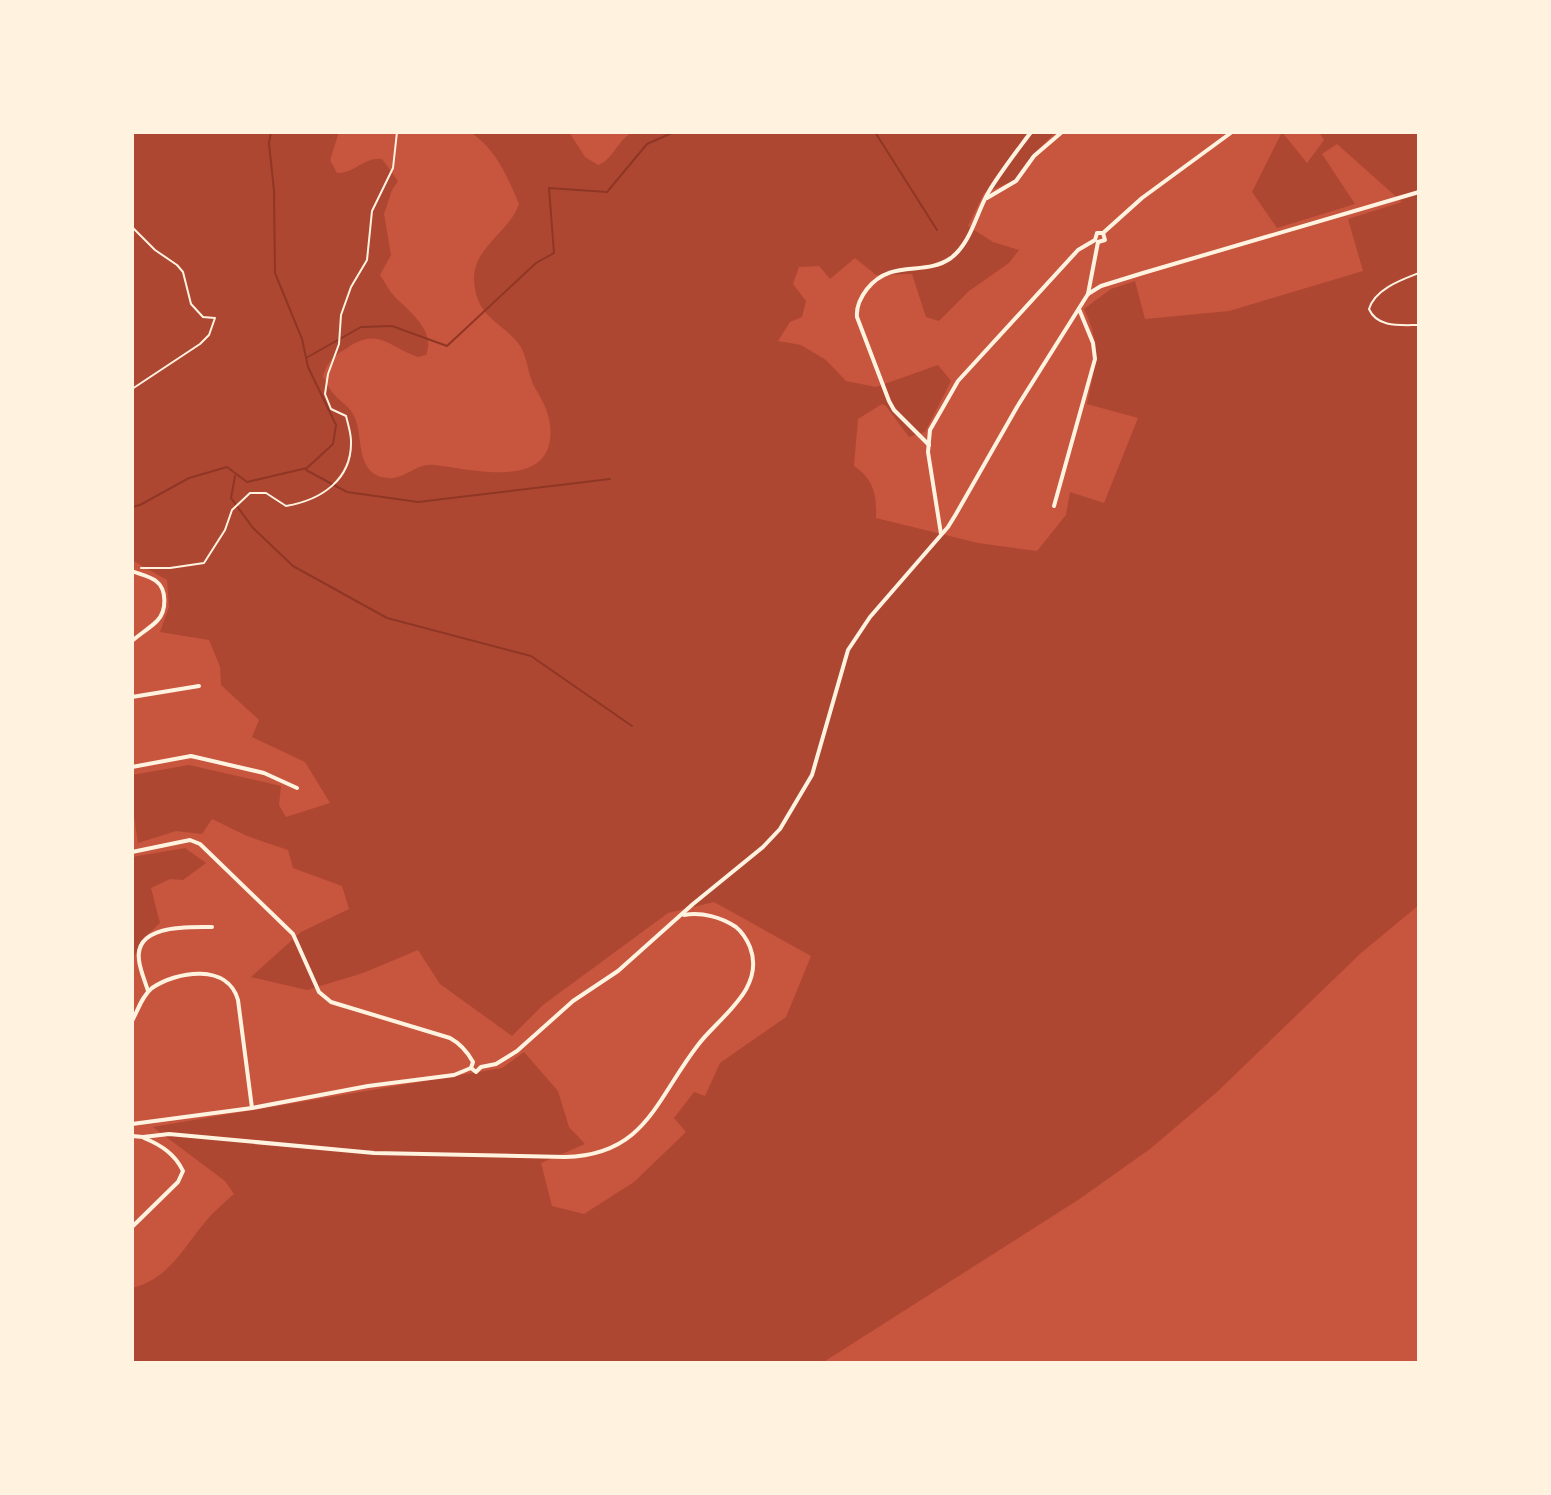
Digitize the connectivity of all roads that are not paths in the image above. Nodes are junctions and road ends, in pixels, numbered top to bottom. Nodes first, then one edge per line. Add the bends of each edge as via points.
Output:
1 (1031, 132) edge
2 (1062, 132) edge
3 (1232, 132) edge
4 (1419, 192) edge
5 (985, 199) junction
6 (1097, 241) junction
7 (1088, 294) junction
8 (1079, 309) junction
9 (929, 445) junction
10 (1054, 506) dead end
11 (941, 535) junction
12 (132, 568) edge
13 (132, 641) edge
14 (199, 686) dead end
15 (132, 697) edge
16 (132, 767) edge
17 (297, 788) dead end
18 (132, 852) edge
19 (681, 916) junction
20 (212, 927) dead end
21 (148, 991) junction
22 (132, 1021) edge
23 (472, 1065) junction
24 (252, 1108) junction
25 (132, 1124) edge
26 (132, 1136) edge
27 (143, 1137) junction
28 (132, 1227) edge

1 - 5 street
2 - 5 street via 1016,181
3 - 6 street via 1097,233
4 - 7 street
5 - 9 street via 954,256 881,274 862,295 856,312 894,410
6 - 7 street
6 - 9 street via 1063,264 958,381 930,430
7 - 8 street
8 - 10 street via 1095,359
8 - 11 street
9 - 11 street
11 - 19 street via 848,650 812,775 780,829
12 - 13 street via 155,580 164,600 157,621
14 - 15 street
16 - 17 street via 191,756 264,773
18 - 23 street via 190,840 200,844 293,934 324,997 450,1038 462,1046
19 - 23 street via 517,1051 476,1072
19 - 27 street via 699,913 740,930 753,960 749,983 643,1125 596,1155 374,1153 169,1134
20 - 21 street via 148,937 139,951
21 - 22 street
21 - 24 street via 206,973 231,984 238,1000
23 - 24 street via 454,1075
24 - 25 street
26 - 27 street
27 - 28 street via 177,1159 183,1171

